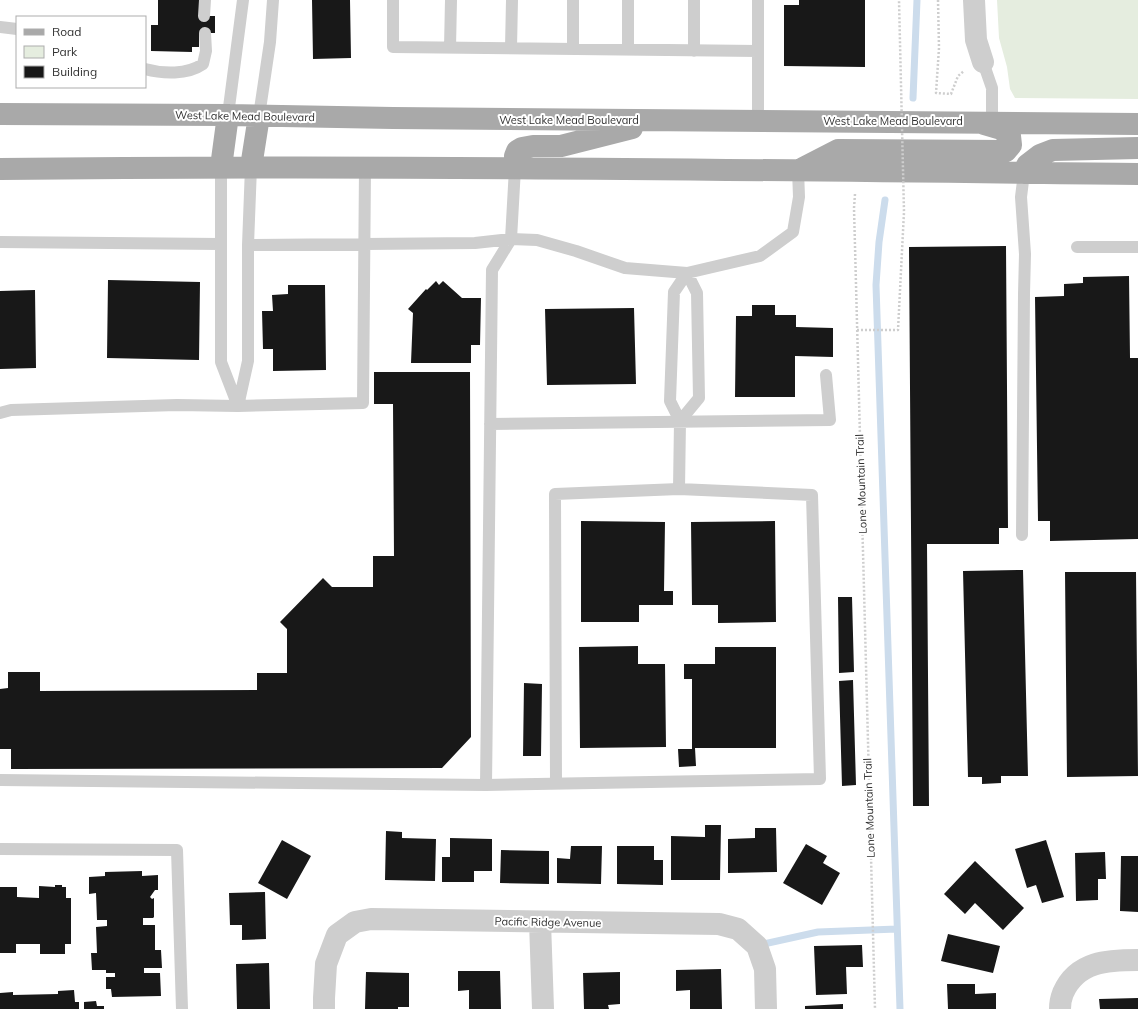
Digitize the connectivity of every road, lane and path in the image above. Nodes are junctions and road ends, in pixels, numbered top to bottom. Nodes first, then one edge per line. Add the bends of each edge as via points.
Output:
1 (206, 0) edge
2 (243, 0) edge
3 (273, 0) edge
4 (393, 0) edge
5 (451, 0) edge
6 (512, 0) edge
7 (572, 0) edge
8 (628, 0) edge
9 (694, 0) edge
10 (758, 0) edge
11 (899, 0) edge
12 (938, 0) edge
13 (974, 0) edge
14 (204, 16) dead end
15 (0, 27) edge
16 (16, 29) edge
17 (205, 33) dead end
18 (450, 48) junction
19 (511, 48) junction
20 (572, 49) junction
21 (628, 50) junction
22 (694, 51) junction
23 (758, 51) junction
24 (975, 65) junction
25 (146, 69) edge
26 (950, 94) junction
27 (950, 98) dead end
28 (0, 114) edge
29 (228, 115) junction
30 (259, 116) junction
31 (758, 120) junction
32 (662, 121) junction
33 (985, 122) junction
34 (1138, 124) edge
35 (1138, 148) edge
36 (221, 167) junction
37 (251, 167) junction
38 (365, 168) junction
39 (515, 168) junction
40 (0, 169) edge
41 (798, 170) junction
42 (1024, 173) junction
43 (1138, 174) edge
44 (855, 194) dead end
45 (511, 239) junction
46 (0, 242) edge
47 (365, 243) junction
48 (222, 244) junction
49 (248, 245) junction
50 (1077, 247) dead end
51 (1138, 247) edge
52 (687, 273) junction
53 (857, 330) junction
54 (826, 375) dead end
55 (238, 406) junction
56 (0, 413) edge
57 (680, 421) junction
58 (490, 424) junction
59 (679, 488) junction
60 (1022, 535) dead end
61 (0, 780) edge
62 (556, 784) junction
63 (486, 785) junction
64 (0, 849) edge
65 (540, 922) junction
66 (1138, 960) edge
67 (182, 1009) edge
68 (324, 1009) edge
69 (543, 1009) edge
70 (766, 1009) edge
71 (874, 1009) edge
72 (1060, 1009) edge

1 - 14 lane
2 - 29 lane
3 - 30 lane via 270,42
4 - 18 lane via 393,47
5 - 18 lane
6 - 19 lane
7 - 20 lane
8 - 21 lane
9 - 22 lane
10 - 23 lane
11 - 53 path, bridge via 904,212 898,330
12 - 26 path via 939,48 936,93
13 - 24 street
15 - 16 lane
17 - 25 lane via 206,51 203,64 195,70 155,72
18 - 19 lane
19 - 20 lane
20 - 21 lane
21 - 22 lane
22 - 23 lane
23 - 31 lane
24 - 26 path via 958,76
24 - 33 lane via 992,88
26 - 27 path
28 - 29 main road, West Lake Mead Boulevard
29 - 30 main road, West Lake Mead Boulevard
29 - 36 main road
30 - 32 main road, West Lake Mead Boulevard
30 - 37 main road
31 - 32 main road, West Lake Mead Boulevard
31 - 33 main road, West Lake Mead Boulevard
32 - 39 main road via 561,146 522,148 517,151
33 - 34 main road, West Lake Mead Boulevard
33 - 41 main road via 1010,136 1012,145 1006,151 838,150
35 - 42 main road via 1053,150 1040,155 1027,165
36 - 37 main road
36 - 40 main road
36 - 48 lane
37 - 38 main road
37 - 49 lane
38 - 39 main road
38 - 47 lane
39 - 41 main road
39 - 45 lane
41 - 42 main road
41 - 52 lane via 799,197 793,232 760,256
42 - 43 main road
42 - 60 lane via 1021,197 1025,254
44 - 53 path, Lone Mountain Trail
45 - 47 lane via 475,243
45 - 52 lane via 537,240 626,268
45 - 58 lane via 492,270
46 - 48 lane
47 - 49 lane
47 - 55 lane via 362,403
48 - 55 lane via 221,362
49 - 55 lane via 248,361
50 - 51 lane
52 - 57 lane via 674,292 670,401
52 - 57 lane via 697,293 699,398
53 - 71 path, Lone Mountain Trail
54 - 57 lane via 830,420
55 - 56 lane via 11,410
57 - 58 lane
57 - 59 lane
58 - 63 lane
59 - 62 lane via 554,494
59 - 62 lane via 812,495 820,779
61 - 63 lane
62 - 63 lane
64 - 67 lane via 177,850
65 - 68 street, Pacific Ridge Avenue via 371,919 355,922 336,935 326,964
65 - 69 street
65 - 70 street, Pacific Ridge Avenue via 719,924 738,929 756,946 765,970
66 - 72 street via 1114,960 1092,964 1074,976 1062,994

